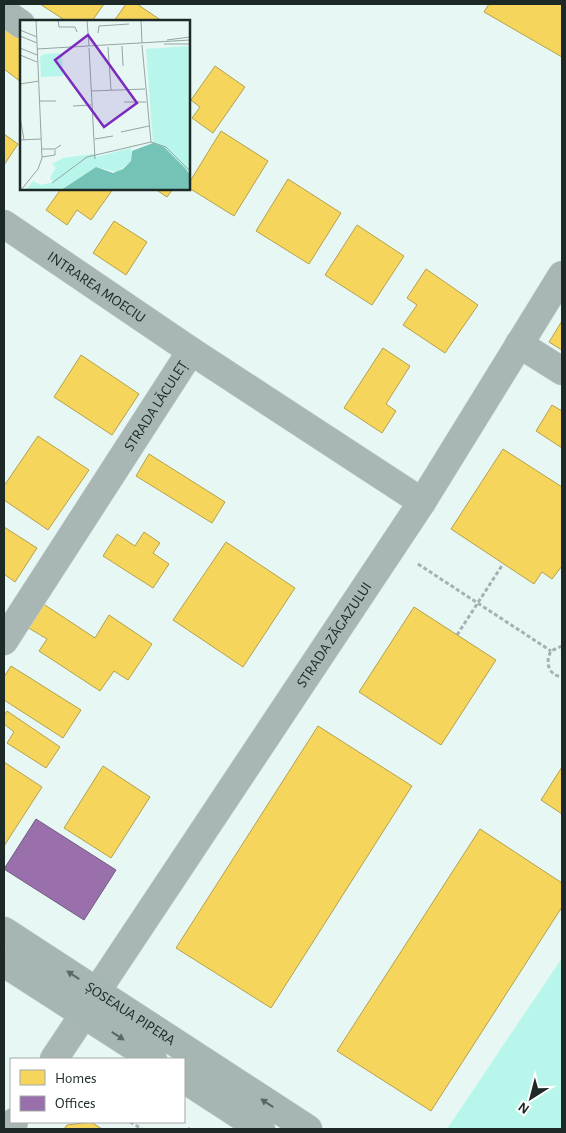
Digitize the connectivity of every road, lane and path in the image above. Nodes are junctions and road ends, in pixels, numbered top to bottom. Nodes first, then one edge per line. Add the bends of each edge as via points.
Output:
1 (4, 12) edge
2 (20, 23) edge
3 (4, 224) edge
4 (562, 275) edge
5 (519, 344) junction
6 (191, 351) junction
7 (562, 371) edge
8 (422, 502) junction
9 (392, 547) junction
10 (503, 564) dead end
11 (478, 603) junction
12 (457, 635) dead end
13 (4, 641) edge
14 (562, 646) edge
15 (551, 651) junction
16 (562, 677) edge
17 (4, 931) edge
18 (4, 962) edge
19 (90, 1003) junction
20 (55, 1058) edge
21 (152, 1058) edge
22 (185, 1080) edge
23 (261, 1129) edge
24 (308, 1129) edge

1 - 2 street
3 - 6 street, INTRAREA MOECIU
4 - 5 street, STRADA ZĂGAZULUI
5 - 7 street
5 - 8 street, STRADA ZĂGAZULUI
6 - 8 street, STRADA LĂCULEȚ
6 - 13 street, STRADA LĂCULEȚ
8 - 9 street, STRADA ZĂGAZULUI
9 - 11 path
9 - 19 street, STRADA ZĂGAZULUI
10 - 11 path
11 - 12 path
11 - 15 path
14 - 15 path
15 - 16 path via 548,666 552,673
19 -> 17 main road, ȘOSEAUA PIPERA
18 - 19 main road, ȘOSEAUA PIPERA
19 - 20 street, STRADA ZĂGAZULUI
19 -> 21 main road, ȘOSEAUA PIPERA
24 -> 19 main road, ȘOSEAUA PIPERA
22 - 23 main road

